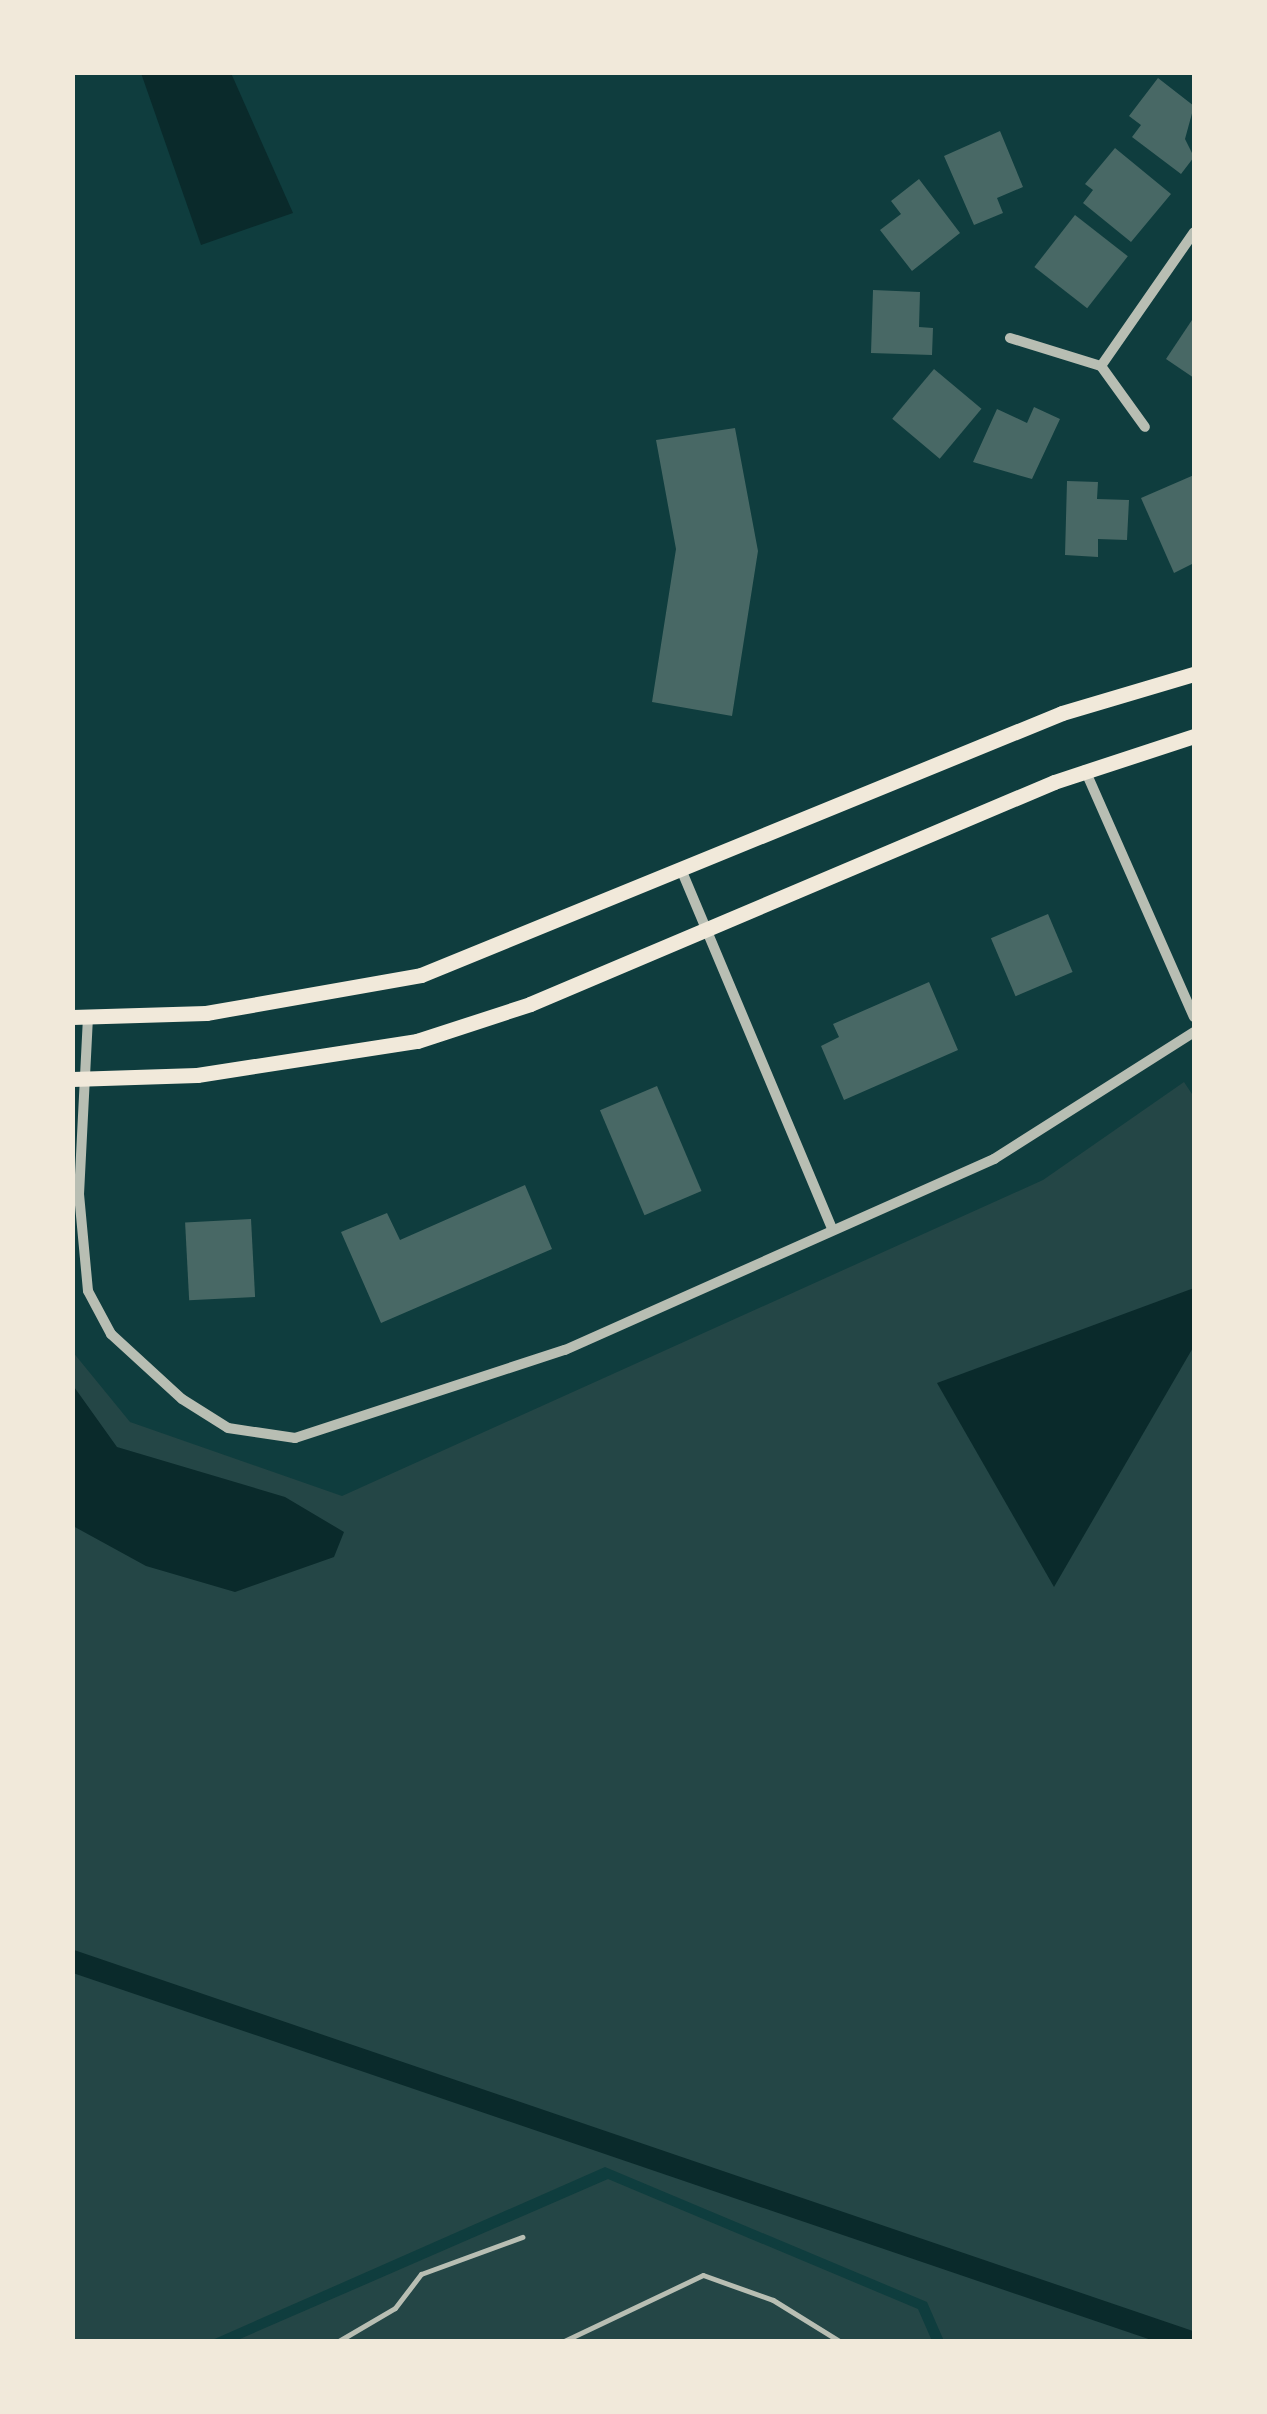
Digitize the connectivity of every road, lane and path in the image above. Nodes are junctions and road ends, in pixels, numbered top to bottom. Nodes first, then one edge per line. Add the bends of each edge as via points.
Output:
1 (1194, 232) edge
2 (1010, 338) dead end
3 (1101, 366) junction
4 (1145, 427) dead end
5 (1194, 674) edge
6 (1194, 736) edge
7 (1085, 770) junction
8 (683, 874) junction
9 (707, 931) junction
10 (80, 1017) edge
11 (1194, 1017) edge
12 (1194, 1032) edge
13 (79, 1079) edge
14 (832, 1230) junction
15 (522, 2236) dead end
16 (337, 2342) edge
17 (562, 2342) edge
18 (840, 2342) edge

1 - 3 street
2 - 3 street
3 - 4 street
5 - 8 main road via 973,748
6 - 7 main road
7 - 9 main road
7 - 11 street
8 - 9 street
8 - 10 main road via 526,939 326,998
9 - 13 main road via 417,1041 197,1075
9 - 14 street
10 - 13 street
12 - 14 street via 994,1159
13 - 14 street via 80,1250 88,1291 138,1365 228,1428 295,1438 350,1427 565,1350
15 - 16 lane via 421,2274 395,2308
17 - 18 lane via 703,2275 773,2300

